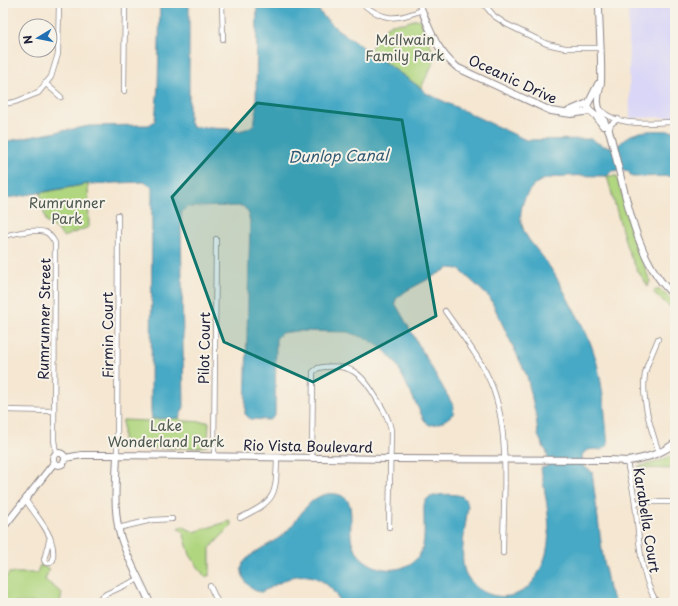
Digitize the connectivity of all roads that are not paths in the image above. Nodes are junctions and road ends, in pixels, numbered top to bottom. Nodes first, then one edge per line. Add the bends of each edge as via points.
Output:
1 (59, 3) edge
2 (125, 3) edge
3 (222, 3) edge
4 (361, 3) edge
5 (419, 3) edge
6 (483, 3) edge
7 (599, 3) edge
8 (422, 10) junction
9 (223, 39) dead end
10 (600, 48) junction
11 (600, 75) junction
12 (45, 83) junction
13 (124, 91) dead end
14 (61, 97) dead end
15 (588, 103) junction
16 (3, 104) edge
17 (598, 106) junction
18 (591, 111) junction
19 (562, 113) junction
20 (618, 119) junction
21 (675, 122) edge
22 (609, 132) junction
23 (612, 141) junction
24 (118, 214) dead end
25 (3, 236) edge
26 (216, 239) dead end
27 (675, 296) edge
28 (445, 312) dead end
29 (658, 339) dead end
30 (3, 410) edge
31 (54, 411) junction
32 (675, 443) edge
33 (659, 453) junction
34 (56, 454) junction
35 (117, 455) junction
36 (214, 456) junction
37 (277, 457) junction
38 (65, 458) junction
39 (312, 458) junction
40 (391, 459) junction
41 (504, 460) junction
42 (627, 461) junction
43 (54, 464) junction
44 (25, 499) junction
45 (675, 502) edge
46 (635, 503) junction
47 (240, 518) dead end
48 (172, 520) dead end
49 (389, 527) dead end
50 (3, 528) edge
51 (118, 528) junction
52 (50, 537) junction
53 (503, 553) dead end
54 (139, 579) junction
55 (210, 586) dead end
56 (94, 603) edge
57 (150, 603) edge
58 (218, 603) edge
59 (657, 603) edge

1 - 12 street via 58,54 51,77
2 - 13 street
3 - 9 street
4 - 8 street via 377,14 391,18 404,17
5 - 8 street, Oceanic Drive
6 - 10 street via 494,16 506,24 547,44 565,48
7 - 10 street
8 - 19 street, Oceanic Drive via 436,44 458,68 546,109
10 - 11 street
11 - 15 street
11 - 17 street
12 - 14 street
12 - 16 street via 38,93
15 - 17 street via 594,101
15 - 18 street via 587,108
15 - 19 street, Oceanic Drive
17 - 18 street via 596,111
17 - 20 street via 604,113
17 - 22 street
18 - 19 street, Oceanic Drive
18 - 23 street
20 - 21 street via 635,122
20 - 22 street via 611,124
22 - 23 street
23 - 27 street via 632,222 642,248 663,285
24 - 35 street, Firmin Court
25 - 31 street, Rumrunner Street via 38,231 51,236 55,243
26 - 36 street, Pilot Court
28 - 41 street via 471,348 492,385 498,404
29 - 33 street via 644,382 650,426
30 - 31 street
31 - 34 street, Rumrunner Street
32 - 33 street, Rio Vista Boulevard
33 - 42 street, Rio Vista Boulevard via 644,459
34 - 38 street via 62,454
34 - 43 street via 53,458
35 - 36 street, Rio Vista Boulevard
35 - 38 street, Rio Vista Boulevard via 82,455
35 - 51 street
36 - 37 street, Rio Vista Boulevard
37 - 39 street, Rio Vista Boulevard
37 - 47 street via 277,484 269,500
38 - 43 street via 63,464
39 - 40 street, Rio Vista Boulevard
39 - 40 street via 313,372 318,368 337,367 356,373 370,387 390,424
40 - 41 street, Rio Vista Boulevard
40 - 49 street
41 - 42 street, Rio Vista Boulevard
41 - 53 street
42 - 46 street, Karabella Court
43 - 44 street
44 - 50 street
44 - 52 street
45 - 46 street
46 - 59 street, Karabella Court via 644,573 650,592
48 - 51 street via 152,520
51 - 54 street
52 - 52 street via 53,560 46,563 44,560
54 - 56 street via 106,594
54 - 57 street
55 - 58 street

